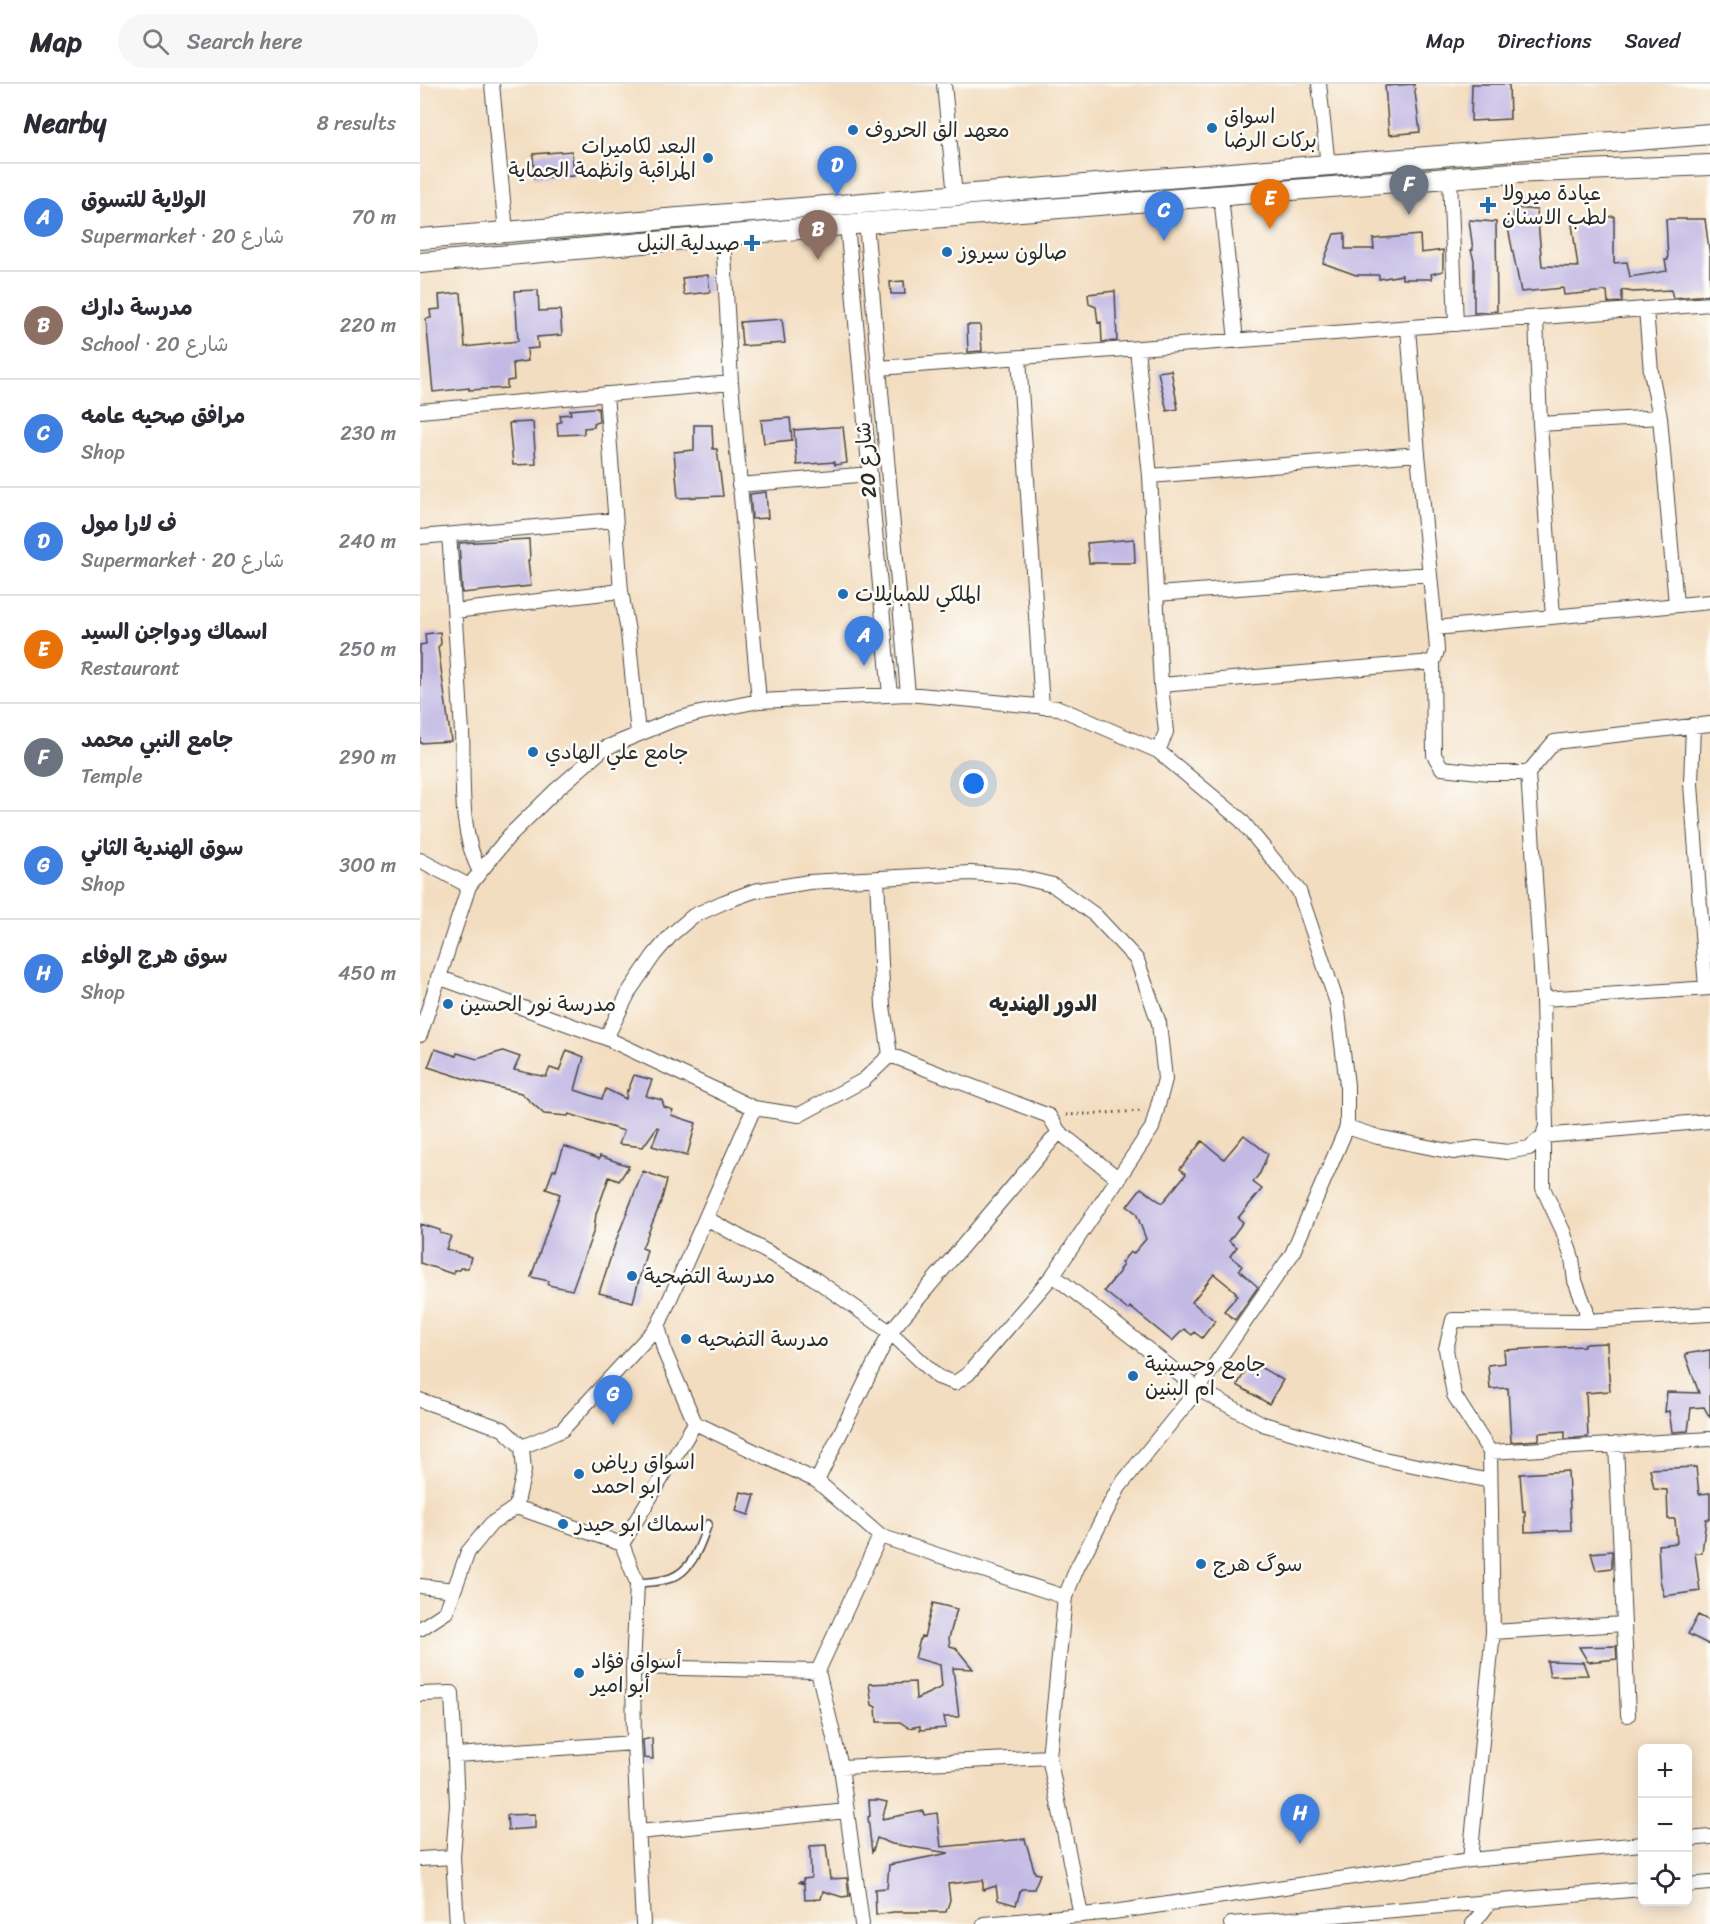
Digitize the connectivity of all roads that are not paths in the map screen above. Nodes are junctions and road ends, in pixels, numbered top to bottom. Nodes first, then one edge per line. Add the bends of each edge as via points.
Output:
1 (492, 84) edge
2 (944, 84) edge
3 (1319, 84) edge
4 (1710, 134) edge
5 (1487, 153) junction
6 (1710, 165) edge
7 (1328, 166) junction
8 (1486, 176) junction
9 (1450, 178) junction
10 (955, 196) junction
11 (1221, 196) junction
12 (857, 223) junction
13 (506, 232) junction
14 (723, 237) junction
15 (420, 239) edge
16 (420, 263) edge
17 (1710, 304) edge
18 (1646, 309) junction
19 (1536, 318) junction
20 (1456, 324) junction
21 (1408, 328) junction
22 (1236, 341) junction
23 (1137, 349) junction
24 (1019, 358) junction
25 (879, 368) junction
26 (730, 383) junction
27 (606, 394) junction
28 (420, 411) edge
29 (1660, 417) junction
30 (1540, 424) junction
31 (1418, 454) junction
32 (870, 474) junction
33 (1150, 476) junction
34 (739, 485) junction
35 (615, 520) junction
36 (449, 535) junction
37 (420, 537) edge
38 (1430, 574) junction
39 (621, 591) junction
40 (1156, 594) junction
41 (1710, 602) edge
42 (1676, 605) junction
43 (455, 611) junction
44 (1553, 617) junction
45 (1435, 628) junction
46 (1433, 662) junction
47 (1161, 685) junction
48 (908, 694) junction
49 (890, 695) junction
50 (759, 701) junction
51 (1042, 707) junction
52 (1710, 724) edge
53 (1693, 725) junction
54 (638, 734) junction
55 (1158, 751) junction
56 (1528, 773) junction
57 (420, 860) edge
58 (480, 872) junction
59 (877, 879) junction
60 (469, 886) junction
61 (438, 977) junction
62 (1708, 988) edge
63 (1543, 999) junction
64 (420, 1035) edge
65 (606, 1038) junction
66 (890, 1055) junction
67 (754, 1108) junction
68 (1709, 1126) edge
69 (1347, 1127) junction
70 (1059, 1132) junction
71 (1543, 1136) junction
72 (1119, 1179) junction
73 (706, 1218) junction
74 (1053, 1275) junction
75 (1710, 1314) edge
76 (1586, 1321) junction
77 (658, 1326) junction
78 (890, 1332) junction
79 (1198, 1389) junction
80 (420, 1400) edge
81 (695, 1423) junction
82 (1710, 1439) edge
83 (1616, 1444) junction
84 (522, 1447) junction
85 (1490, 1452) junction
86 (817, 1481) junction
87 (1490, 1481) junction
88 (516, 1507) junction
89 (708, 1524) dead end
90 (880, 1536) junction
91 (622, 1544) junction
92 (637, 1583) junction
93 (420, 1586) edge
94 (454, 1590) junction
95 (1065, 1597) junction
96 (1624, 1624) junction
97 (420, 1629) edge
98 (1493, 1632) junction
99 (633, 1667) junction
100 (818, 1671) junction
101 (420, 1694) edge
102 (1628, 1715) dead end
103 (634, 1743) junction
104 (456, 1755) junction
105 (1048, 1756) junction
106 (841, 1767) junction
107 (847, 1811) junction
108 (639, 1832) junction
109 (1710, 1837) edge
110 (1692, 1839) edge
111 (1638, 1844) edge
112 (453, 1857) junction
113 (420, 1859) edge
114 (1470, 1860) junction
115 (1710, 1883) edge
116 (1692, 1885) edge
117 (1638, 1889) edge
118 (1490, 1902) junction
119 (1081, 1916) junction
120 (1114, 1918) edge
121 (457, 1924) edge
122 (643, 1924) edge
123 (862, 1924) edge
124 (984, 1924) edge
125 (1231, 1924) edge
126 (1473, 1924) edge

1 - 13 street
2 - 10 street
3 - 7 street
4 - 5 main road
5 - 7 main road
5 - 8 main road via 1491,165
6 - 8 main road
7 - 10 main road
8 - 9 main road
9 - 11 main road
9 - 20 street
10 - 13 main road
11 - 12 main road
11 - 22 street
12 - 14 main road
12 - 25 street, شارع 20
12 - 32 street, شارع 20
13 - 15 main road
14 - 16 main road
14 - 26 street
17 - 18 street
18 - 19 street
18 - 29 street via 1650,372
19 - 20 street
19 - 30 street
20 - 21 street
21 - 22 street
21 - 31 street
22 - 23 street
23 - 24 street
23 - 33 street
24 - 25 street
24 - 51 street
25 - 48 street, شارع 20
26 - 27 street
26 - 34 street
27 - 28 street
27 - 35 street
29 - 30 street
29 - 42 street
30 - 44 street
31 - 33 street
31 - 38 street
32 - 34 street
32 - 49 street, شارع 20
33 - 40 street
34 - 50 street
35 - 36 street
35 - 39 street
36 - 37 street
36 - 43 street
38 - 40 street
38 - 45 street
39 - 43 street
39 - 54 street
40 - 47 street
41 - 42 street
42 - 44 street
43 - 58 street via 466,834
44 - 45 street
45 - 46 street via 1437,651
46 - 47 street
46 - 56 street via 1434,755 1442,768
47 - 55 street via 1166,732
48 - 49 street
48 - 51 street
49 - 50 street
50 - 54 street via 700,713
51 - 55 street via 1059,708
52 - 53 street
53 - 56 street via 1554,742
53 - 62 street via 1691,784
54 - 58 street via 603,749 509,836
55 - 69 street via 1241,820 1299,891 1336,1003 1347,1085
56 - 63 street
57 - 60 street
58 - 60 street
59 - 65 street via 809,882 754,891 693,916 654,955 630,990
59 - 66 street via 883,1005
59 - 72 street via 970,873 1015,876 1053,885 1095,915 1137,960 1159,1023 1165,1079 1152,1128
60 - 61 street
61 - 64 street
61 - 65 street
62 - 63 street
63 - 71 street
65 - 67 street
66 - 67 street via 864,1080 799,1115
66 - 70 street via 1049,1116
67 - 73 street
68 - 71 street
69 - 71 street via 1453,1152 1477,1148 1507,1152 1529,1148
69 - 79 street via 1292,1254
70 - 72 street
70 - 78 street
71 - 76 street via 1543,1188 1572,1258
72 - 74 street
73 - 77 street
73 - 78 street via 812,1277
74 - 78 street via 968,1374 955,1383 938,1377
74 - 79 street
75 - 76 street
76 - 85 street via 1453,1320 1446,1349 1454,1395
77 - 81 street via 665,1353
77 - 84 street via 562,1430
78 - 86 street
79 - 87 street via 1263,1424 1378,1458
79 - 95 street via 1119,1487
80 - 84 street via 503,1429
81 - 86 street
81 - 91 street
82 - 83 street
83 - 85 street
83 - 96 street
84 - 88 street via 524,1471
85 - 87 street
86 - 90 street
87 - 98 street
88 - 91 street
88 - 94 street via 491,1524 468,1552
89 - 92 lane via 694,1559 684,1570 671,1578
90 - 95 street
90 - 100 street
91 - 92 street
92 - 99 street
93 - 94 street
94 - 97 street via 446,1612
95 - 105 street
96 - 98 street
96 - 102 street
98 - 114 street
99 - 100 street
99 - 103 street
100 - 106 street
101 - 104 street via 453,1693
103 - 104 street
103 - 108 street
104 - 112 street
105 - 106 street
105 - 119 street
106 - 107 street
107 - 108 street
107 - 123 street
108 - 122 street
109 - 110 street
111 - 114 street
112 - 113 street
112 - 121 street
114 - 120 street
115 - 116 street
117 - 118 street
118 - 125 street
118 - 126 street
119 - 120 street
119 - 124 street

